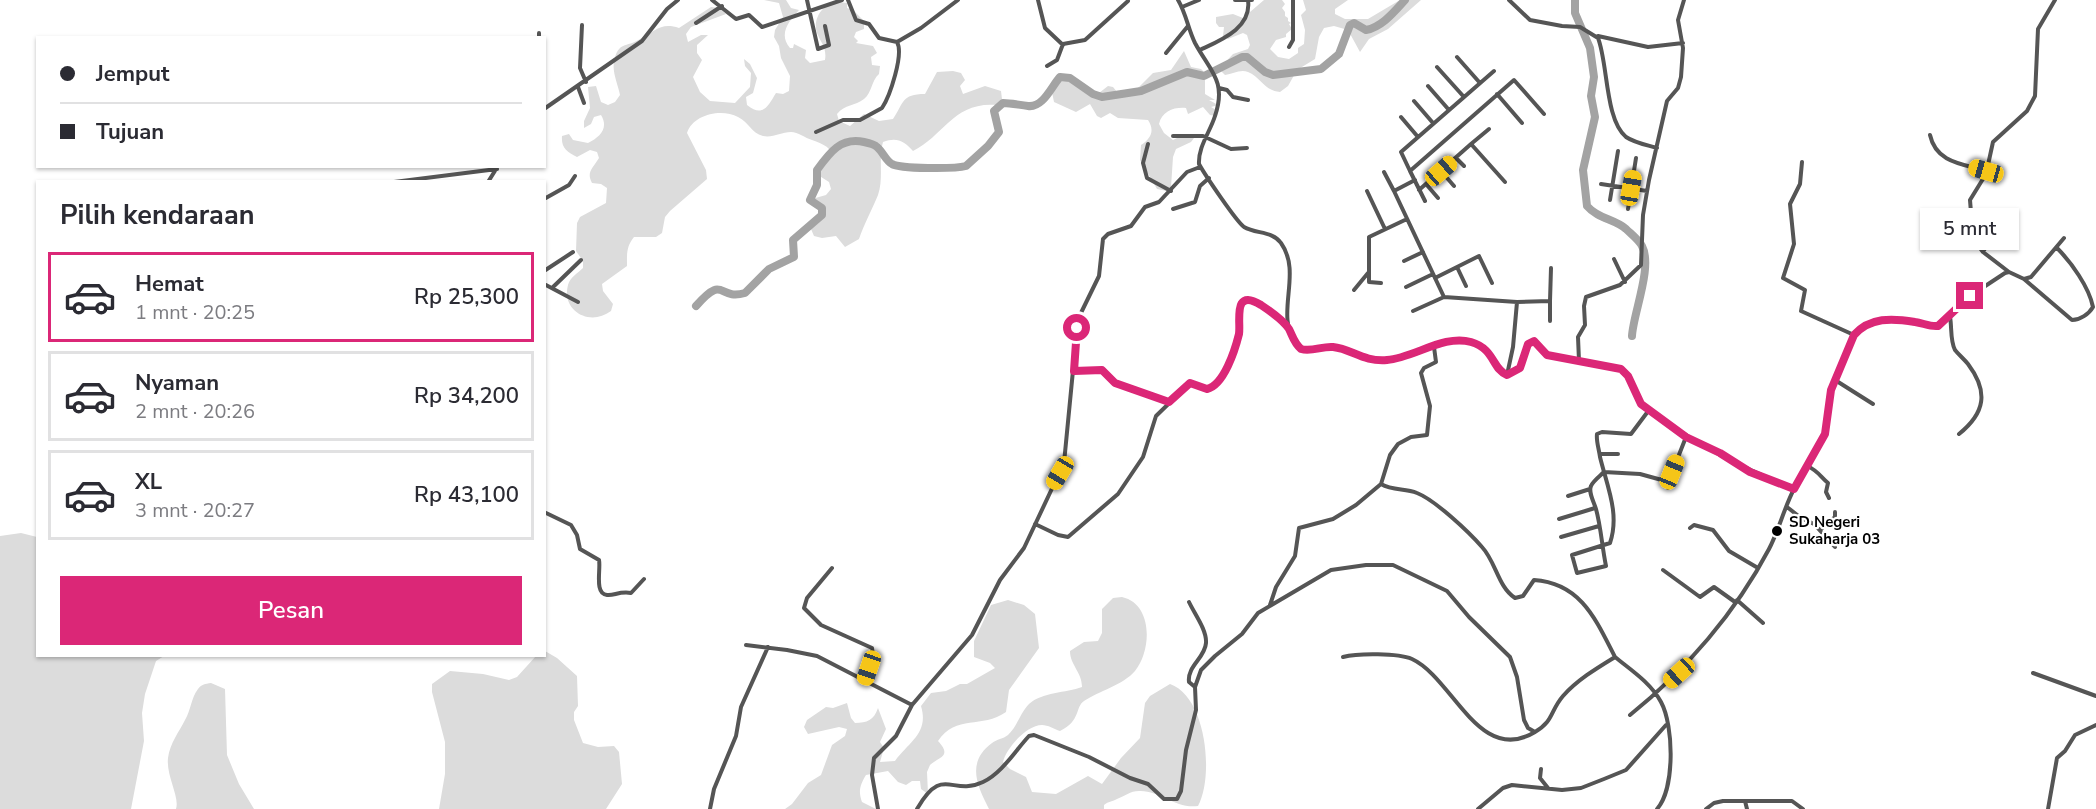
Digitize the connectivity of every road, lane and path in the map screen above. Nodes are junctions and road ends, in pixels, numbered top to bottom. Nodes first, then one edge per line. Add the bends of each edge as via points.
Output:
1 (678, 0) edge
2 (712, 0) edge
3 (807, 0) edge
4 (842, 0) edge
5 (848, 0) edge
6 (958, 0) edge
7 (1038, 0) edge
8 (1178, 0) edge
9 (1199, 0) edge
10 (1235, 0) edge
11 (1250, 0) edge
12 (1293, 0) edge
13 (1509, 0) edge
14 (1684, 0) edge
15 (2055, 0) edge
16 (1128, 1) edge
17 (722, 6) junction
18 (1182, 7) junction
19 (1133, 8) dead end
20 (810, 10) junction
21 (696, 23) dead end
22 (582, 25) dead end
23 (825, 26) dead end
24 (1188, 26) junction
25 (1596, 36) junction
26 (897, 42) junction
27 (1683, 43) junction
28 (1063, 45) junction
29 (1289, 47) dead end
30 (1200, 50) junction
31 (1166, 53) dead end
32 (1457, 57) dead end
33 (1047, 66) dead end
34 (1437, 66) dead end
35 (1494, 70) dead end
36 (586, 81) junction
37 (1480, 83) junction
38 (1428, 86) dead end
39 (578, 87) junction
40 (1219, 88) junction
41 (1497, 94) junction
42 (1464, 97) junction
43 (1248, 100) dead end
44 (1414, 101) dead end
45 (584, 103) dead end
46 (546, 107) edge
47 (1449, 110) junction
48 (1544, 114) dead end
49 (1401, 117) dead end
50 (1434, 123) junction
51 (1522, 123) dead end
52 (1489, 129) dead end
53 (816, 132) dead end
54 (1930, 135) dead end
55 (1173, 136) dead end
56 (1206, 137) junction
57 (1418, 137) junction
58 (1148, 144) dead end
59 (1472, 144) junction
60 (1247, 148) dead end
61 (1657, 148) junction
62 (1618, 151) dead end
63 (1456, 158) junction
64 (1636, 158) dead end
65 (1802, 162) dead end
66 (1464, 166) dead end
67 (1200, 167) junction
68 (497, 168) edge
69 (1410, 171) junction
70 (1441, 171) junction
71 (1986, 171) junction
72 (1384, 172) dead end
73 (575, 176) dead end
74 (1209, 178) junction
75 (409, 180) edge
76 (1415, 180) junction
77 (1505, 182) dead end
78 (1426, 184) junction
79 (1601, 184) dead end
80 (1454, 186) dead end
81 (1612, 186) junction
82 (1631, 188) junction
83 (1419, 190) junction
84 (1171, 191) junction
85 (1366, 191) dead end
86 (1394, 191) junction
87 (1647, 191) junction
88 (546, 198) edge
89 (1438, 198) dead end
90 (1610, 200) dead end
91 (1425, 201) dead end
92 (1173, 208) dead end
93 (1629, 209) dead end
94 (1407, 219) junction
95 (1998, 226) dead end
96 (1385, 229) junction
97 (2064, 238) dead end
98 (2057, 248) junction
99 (573, 252) dead end
100 (1423, 252) junction
101 (1983, 252) junction
102 (581, 260) dead end
103 (1614, 260) dead end
104 (1404, 261) dead end
105 (1457, 267) junction
106 (1551, 268) dead end
107 (546, 270) edge
108 (1368, 272) junction
109 (2009, 272) junction
110 (1434, 276) junction
111 (2024, 279) junction
112 (1625, 282) junction
113 (1380, 283) dead end
114 (1492, 284) dead end
115 (546, 285) edge
116 (1466, 286) dead end
117 (1406, 287) dead end
118 (552, 288) junction
119 (1354, 290) dead end
120 (1444, 297) junction
121 (1550, 301) junction
122 (579, 302) dead end
123 (1517, 302) junction
124 (1413, 311) dead end
125 (1950, 317) junction
126 (1550, 321) dead end
127 (1288, 328) junction
128 (1854, 335) junction
129 (1434, 347) junction
130 (1579, 361) junction
131 (1074, 371) junction
132 (1507, 375) junction
133 (1835, 380) junction
134 (1169, 402) junction
135 (1873, 404) dead end
136 (1649, 410) junction
137 (1959, 434) dead end
138 (1686, 437) junction
139 (1600, 454) junction
140 (1618, 454) dead end
141 (1807, 466) junction
142 (1604, 472) junction
143 (1669, 482) junction
144 (1381, 484) junction
145 (1590, 489) junction
146 (1668, 489) dead end
147 (1794, 489) junction
148 (1568, 496) dead end
149 (1829, 498) dead end
150 (1787, 507) junction
151 (1595, 508) junction
152 (1835, 512) dead end
153 (546, 513) edge
154 (1559, 519) dead end
155 (1035, 524) junction
156 (1599, 526) junction
157 (1690, 528) dead end
158 (1820, 530) junction
159 (1561, 537) dead end
160 (1602, 546) junction
161 (1835, 547) dead end
162 (832, 568) dead end
163 (1758, 568) junction
164 (1663, 570) dead end
165 (644, 579) dead end
166 (1736, 601) junction
167 (1189, 602) dead end
168 (1270, 605) junction
169 (1763, 624) dead end
170 (746, 645) dead end
171 (768, 647) junction
172 (1343, 657) dead end
173 (1615, 657) junction
174 (2033, 673) dead end
175 (865, 681) junction
176 (1195, 687) junction
177 (1656, 694) junction
178 (2096, 696) edge
179 (912, 705) junction
180 (1630, 715) dead end
181 (1667, 724) junction
182 (2096, 725) edge
183 (1535, 732) junction
184 (1541, 770) dead end
185 (1549, 788) junction
186 (1745, 801) junction
187 (710, 809) edge
188 (878, 809) edge
189 (917, 809) edge
190 (1478, 809) edge
191 (1657, 809) edge
192 (1706, 809) edge
193 (1747, 809) edge
194 (1803, 809) edge
195 (2048, 809) edge

1 - 36 street via 642,41
2 - 17 street
3 - 20 street
4 - 20 street
5 - 26 street via 856,20 869,24 879,38
6 - 26 street
7 - 28 street via 1045,28
8 - 18 street
9 - 18 street
10 - 11 street
11 - 30 street via 1247,14 1235,31
12 - 29 street via 1293,40
13 - 25 street via 1530,20 1581,27
14 - 27 street via 1678,20
15 - 71 street via 2038,29 2036,96 2027,111 1993,142
16 - 19 street
16 - 28 street via 1085,40
17 - 20 street via 736,19 749,15 762,27
17 - 21 street
18 - 24 street
20 - 23 street via 818,49 829,45
22 - 36 street via 580,68
24 - 30 street
24 - 31 street
25 - 27 street via 1648,47
25 - 61 street via 1620,131 1629,139
26 - 53 street via 900,58 882,108 860,120 843,120
27 - 61 street via 1680,83 1667,101
28 - 33 street via 1057,60
30 - 40 street
32 - 37 street
34 - 42 street
35 - 37 street
36 - 39 street
37 - 42 street
38 - 47 street
39 - 45 street
39 - 46 street
40 - 43 street
40 - 56 street via 1217,111
41 - 48 street via 1514,80
41 - 51 street
41 - 69 street
42 - 47 street
44 - 50 street
47 - 50 street
49 - 57 street
50 - 57 street
52 - 59 street
54 - 71 street via 1934,148 1944,159
55 - 56 street
56 - 60 street via 1231,149
56 - 67 street
57 - 69 street via 1401,152
58 - 84 street via 1143,162 1147,178
59 - 63 street
59 - 77 street
61 - 87 street
62 - 81 street
63 - 66 street
63 - 70 street
64 - 82 street
65 - 128 street via 1799,186 1790,204 1793,248 1783,278 1805,290 1802,312
67 - 74 street
67 - 84 street via 1187,172
68 - 75 street
69 - 76 street
70 - 78 street
70 - 80 street
71 - 101 street via 1970,204 1975,240
72 - 86 street
73 - 88 street via 569,185
74 - 92 street via 1200,186 1195,202
74 - 127 street via 1242,225 1274,236 1283,246 1289,267
76 - 83 street
76 - 86 street
78 - 83 street
78 - 89 street
79 - 81 street
81 - 82 street
81 - 90 street
82 - 87 street
82 - 93 street
83 - 91 street
84 - 131 street via 1159,202 1145,207 1131,226 1104,239 1099,276 1078,319
85 - 96 street
86 - 94 street
87 - 112 street via 1640,267
94 - 96 street
94 - 100 street
95 - 101 street
96 - 108 street via 1369,237
97 - 98 street
98 - 111 street via 2031,277
98 - 111 street via 2082,279 2091,299 2091,311 2080,319 2069,318
99 - 107 street
100 - 104 street
100 - 110 street
101 - 109 street
102 - 118 street
103 - 112 street
105 - 110 street
105 - 114 street via 1479,256
105 - 116 street
106 - 121 street
108 - 113 street via 1368,282
108 - 119 street
109 - 111 street
109 - 125 street via 1964,300
110 - 117 street
110 - 120 street
112 - 130 street via 1590,294 1585,300 1585,325 1578,337
115 - 118 street
118 - 122 street
120 - 123 street
120 - 124 street
121 - 123 street
121 - 126 street
123 - 132 street
125 - 128 street via 1934,327 1880,320 1863,326
125 - 137 street via 1954,348 1976,376 1982,391 1978,413
127 - 129 street via 1301,349 1336,348 1372,360 1390,360
127 - 134 street via 1262,306 1245,302 1238,313 1238,338 1217,383 1207,389 1190,383
128 - 133 street
129 - 132 street via 1459,339 1477,344
129 - 144 street via 1436,362 1421,373 1430,406 1428,434 1398,444 1390,455
130 - 132 street via 1546,355 1532,341 1520,368
130 - 136 street via 1621,369 1641,404
131 - 134 street via 1102,370 1115,383
131 - 155 street via 1064,463
133 - 135 street
133 - 141 street via 1825,434
134 - 155 street via 1154,420 1141,461 1112,500 1068,537
136 - 138 street
136 - 139 street via 1631,434 1599,432
138 - 143 street
138 - 147 street via 1750,472
139 - 140 street
139 - 142 street
141 - 147 street
141 - 149 street via 1828,483
142 - 143 street via 1640,474
142 - 145 street
142 - 160 street via 1615,523 1611,540
143 - 146 street
144 - 168 street via 1333,519 1299,528 1297,551
144 - 173 street via 1413,491 1435,504 1486,551 1515,598 1523,596 1534,580 1576,595
145 - 148 street
145 - 151 street
147 - 150 street
150 - 158 street
150 - 163 street
151 - 154 street
151 - 156 street
152 - 158 street via 1835,517
153 - 165 street via 570,524 580,549 599,560 598,586 603,594 631,593
155 - 179 street via 972,635
156 - 159 street
156 - 160 street
157 - 163 street via 1694,525 1713,530 1729,551
158 - 161 street
160 - 160 street via 1606,566 1577,573 1572,555
162 - 175 street via 807,598 804,608 821,625 872,648
163 - 166 street
164 - 166 street via 1700,597 1714,587
166 - 169 street
166 - 177 street via 1679,673
167 - 176 street via 1206,639 1190,674 1189,682
168 - 176 street via 1209,661
168 - 183 street via 1331,570 1366,565 1393,565 1439,585 1508,652 1524,720
170 - 171 street
171 - 175 street via 817,656
171 - 187 street via 741,707 736,736
172 - 183 street via 1410,658 1491,735 1512,741
173 - 177 street
173 - 183 street via 1570,689 1549,722
174 - 178 street
175 - 179 street
176 - 189 street via 1196,710 1185,750 1181,791 1175,800 1164,799 1148,784 1034,735 985,781 935,786 928,790
177 - 180 street
177 - 181 street
179 - 188 street via 896,735 872,762
181 - 185 street via 1622,772 1581,788
181 - 191 street via 1667,787
182 - 195 street via 2075,735 2057,758
184 - 185 street via 1540,778
185 - 190 street via 1512,785
186 - 192 street via 1719,801
186 - 193 street
186 - 194 street via 1792,801

